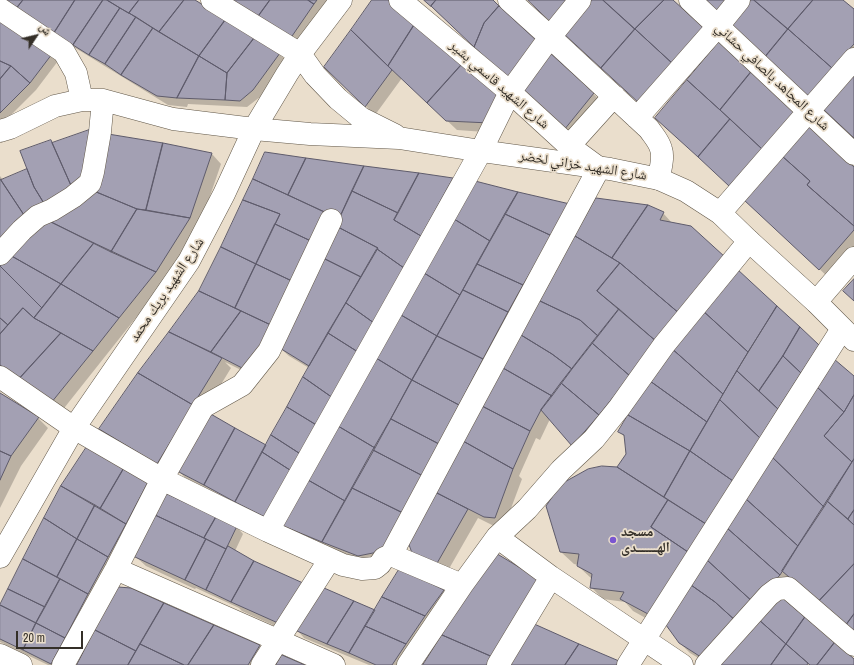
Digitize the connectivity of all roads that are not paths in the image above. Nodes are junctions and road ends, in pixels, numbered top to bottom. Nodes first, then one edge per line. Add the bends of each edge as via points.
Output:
1 (212, 0) edge
2 (341, 0) edge
3 (400, 0) edge
4 (509, 0) edge
5 (580, 0) edge
6 (690, 0) edge
7 (740, 0) edge
8 (0, 9) edge
9 (718, 26) junction
10 (550, 37) junction
11 (300, 54) junction
12 (854, 59) edge
13 (510, 92) junction
14 (614, 96) junction
15 (92, 100) junction
16 (808, 112) junction
17 (637, 118) junction
18 (254, 129) junction
19 (0, 131) edge
20 (399, 138) junction
21 (569, 146) junction
22 (481, 151) junction
23 (854, 154) edge
24 (599, 168) junction
25 (659, 178) junction
26 (720, 213) junction
27 (331, 220) dead end
28 (749, 242) junction
29 (0, 254) edge
30 (854, 258) edge
31 (816, 302) junction
32 (848, 334) edge
33 (0, 377) edge
34 (74, 428) junction
35 (162, 479) junction
36 (268, 532) junction
37 (497, 538) junction
38 (392, 555) junction
39 (0, 556) edge
40 (330, 559) junction
41 (116, 569) junction
42 (552, 577) junction
43 (462, 585) junction
44 (644, 639) junction
45 (277, 640) junction
46 (854, 645) edge
47 (0, 655) edge
48 (21, 665) edge
49 (63, 665) edge
50 (262, 665) edge
51 (334, 665) edge
52 (408, 665) edge
53 (498, 665) edge
54 (628, 665) edge
55 (682, 665) edge
56 (706, 665) edge

1 - 11 street
2 - 11 street, شارع الشهيد بريك محمد
3 - 13 street, شارع الشهيد قاسمي بشير
4 - 10 street
5 - 10 street
6 - 9 street, شارع المجاهد بالصافي حشاني
7 - 9 street
8 - 15 street via 64,52
9 - 16 street, شارع المجاهد بالصافي حشاني
9 - 17 street
10 - 13 street
10 - 14 street
11 - 18 street, شارع الشهيد بريك محمد
11 - 20 street via 315,75 338,99 361,118
12 - 16 street
13 - 21 street, شارع الشهيد قاسمي بشير
13 - 22 street
14 - 17 street
14 - 21 street
15 - 18 street, شارع الشهيد خزاني لخضر via 173,119
15 - 19 street via 55,106
15 - 29 street via 100,132 90,183 68,200 38,216
16 - 23 street, شارع المجاهد بالصافي حشاني
16 - 26 street
17 - 25 street via 656,138 661,149
18 - 20 street, شارع الشهيد خزاني لخضر
18 - 34 street, شارع الشهيد بريك محمد via 189,261
20 - 22 street, شارع الشهيد خزاني لخضر
21 - 24 street, شارع الشهيد قاسمي بشير
22 - 24 street, شارع الشهيد خزاني لخضر
22 - 36 street
24 - 25 street, شارع الشهيد خزاني لخضر
24 - 38 street
25 - 26 street, شارع الشهيد خزاني لخضر via 686,191
26 - 28 street, شارع الشهيد خزاني لخضر
27 - 35 street via 269,351 242,385 204,407
28 - 31 street, شارع الشهيد خزاني لخضر
28 - 37 street via 664,345 594,439
30 - 31 street
31 - 32 street, شارع الشهيد خزاني لخضر
32 - 44 street
33 - 34 street
34 - 35 street
34 - 39 street, شارع الشهيد بريك محمد
35 - 36 street
35 - 41 street
36 - 40 street
37 - 42 street
37 - 43 street
38 - 40 street via 384,558 375,568 362,569
38 - 43 street
40 - 45 street
41 - 45 street
41 - 49 street
42 - 44 street
42 - 53 street
43 - 52 street
44 - 54 street
44 - 55 street
45 - 50 street
45 - 51 street
46 - 56 street via 788,588 777,589
47 - 48 street

